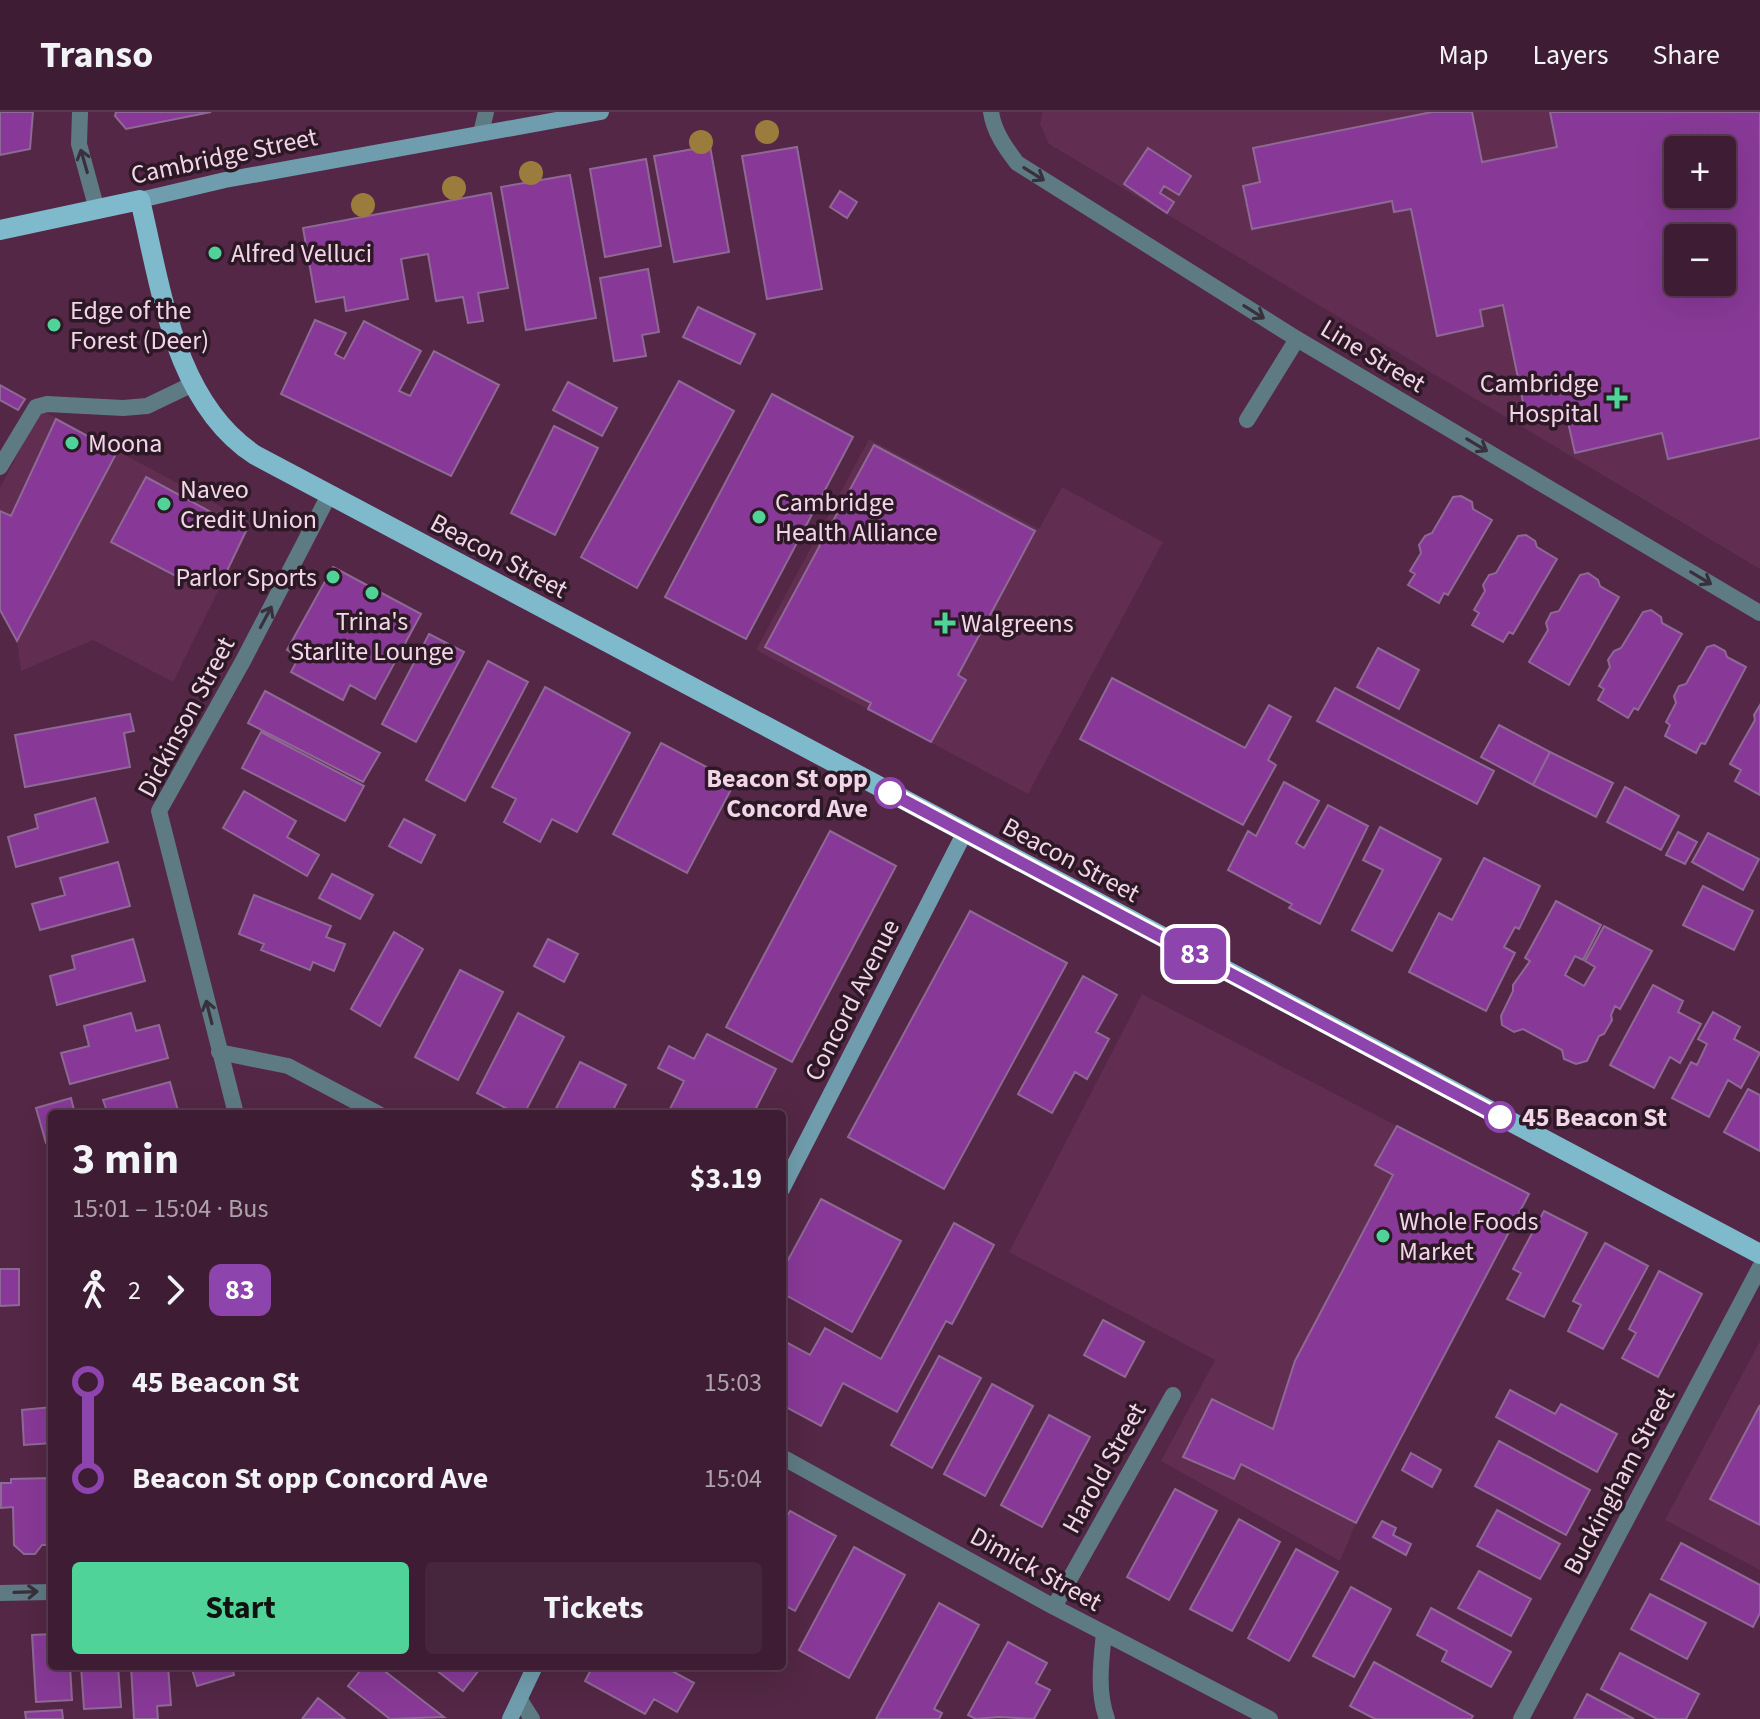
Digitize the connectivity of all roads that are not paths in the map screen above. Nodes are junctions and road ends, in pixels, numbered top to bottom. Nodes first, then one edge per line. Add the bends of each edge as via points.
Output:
1 (80, 112) edge
2 (486, 112) edge
3 (601, 112) edge
4 (991, 112) edge
5 (481, 133) junction
6 (140, 200) junction
7 (97, 210) junction
8 (0, 230) edge
9 (1297, 339) junction
10 (195, 383) junction
11 (1247, 420) dead end
12 (0, 467) edge
13 (329, 495) junction
14 (1760, 613) edge
15 (965, 832) junction
16 (219, 1052) junction
17 (235, 1110) edge
18 (371, 1110) edge
19 (786, 1181) edge
20 (1760, 1254) edge
21 (1760, 1267) edge
22 (1173, 1395) dead end
23 (786, 1459) edge
24 (48, 1592) edge
25 (0, 1593) edge
26 (1054, 1607) junction
27 (1104, 1633) junction
28 (533, 1670) edge
29 (520, 1700) junction
30 (510, 1719) edge
31 (532, 1719) edge
32 (1107, 1719) edge
33 (1270, 1719) edge
34 (1521, 1719) edge

7 -> 1 street via 79,144
2 - 5 street
3 - 5 main road, Cambridge Street
4 -> 9 street, Line Street via 1017,163
5 - 6 main road, Cambridge Street
6 - 7 main road, Cambridge Street
6 - 10 main road, Beacon Street via 169,316
7 - 8 main road, Cambridge Street
9 - 11 street
9 -> 14 street, Line Street
10 - 12 street via 147,406 36,407
10 - 13 main road, Beacon Street via 216,420 243,447
13 - 15 main road, Beacon Street
16 -> 13 street, Dickinson Street via 159,811
15 - 19 main road, Concord Avenue
15 - 20 main road, Beacon Street
16 - 17 street, Dickinson Street
16 - 18 street via 288,1066
21 - 34 street, Buckingham Street
22 - 26 street, Harold Street
23 - 26 street, Dimick Street
25 -> 24 street
26 - 27 street, Dimick Street
27 - 32 street via 1101,1705
27 - 33 street, Dimick Street
28 - 29 main road
29 - 30 main road
29 - 31 street

